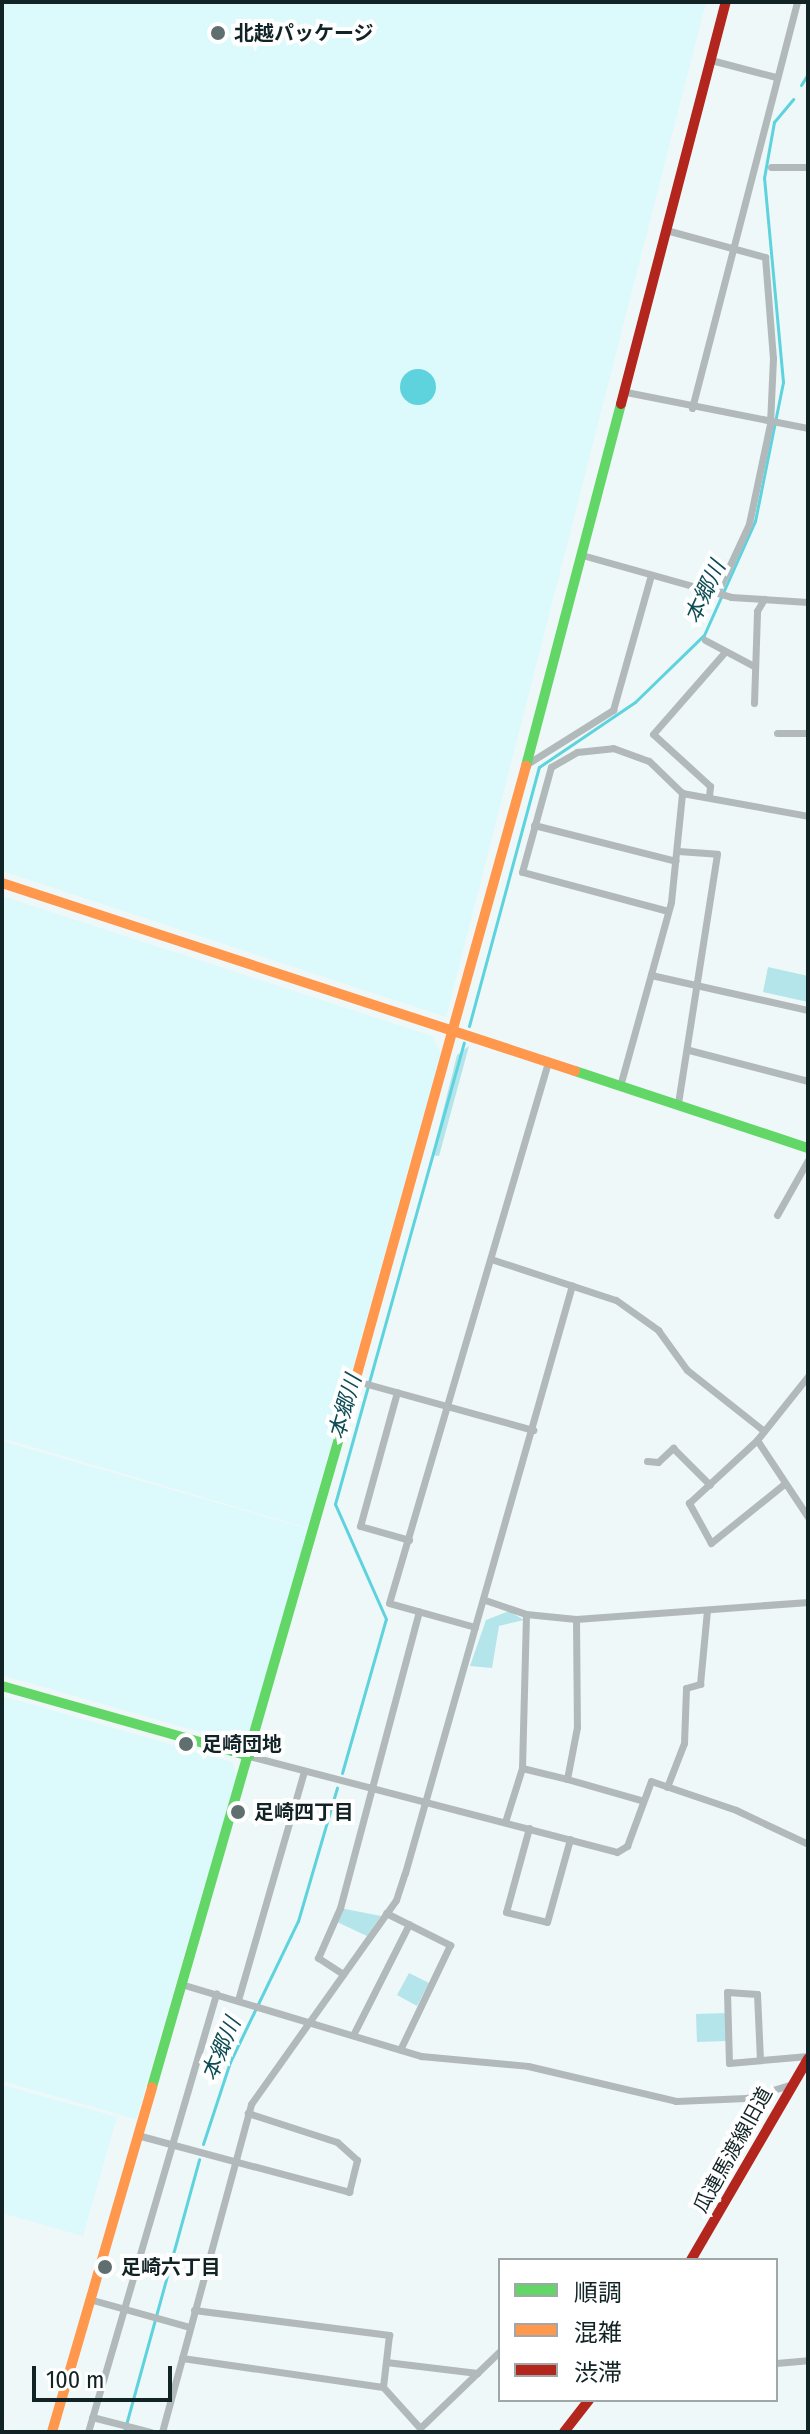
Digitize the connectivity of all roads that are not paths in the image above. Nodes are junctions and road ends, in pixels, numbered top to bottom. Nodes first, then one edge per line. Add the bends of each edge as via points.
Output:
1 (726, 2) edge
2 (797, 2) edge
3 (711, 60) junction
4 (776, 77) junction
5 (771, 167) dead end
6 (808, 167) edge
7 (666, 230) junction
8 (733, 247) junction
9 (626, 392) junction
10 (692, 408) junction
11 (770, 424) junction
12 (808, 428) edge
13 (582, 555) junction
14 (651, 575) junction
15 (717, 593) junction
16 (764, 599) junction
17 (808, 602) edge
18 (705, 640) dead end
19 (724, 653) junction
20 (754, 666) junction
21 (754, 703) dead end
22 (777, 733) dead end
23 (808, 733) edge
24 (540, 755) junction
25 (527, 764) junction
26 (551, 767) junction
27 (682, 793) junction
28 (709, 796) junction
29 (808, 816) edge
30 (534, 825) junction
31 (678, 851) junction
32 (676, 861) junction
33 (2, 883) edge
34 (668, 911) junction
35 (651, 975) junction
36 (701, 985) junction
37 (808, 1010) edge
38 (457, 1031) junction
39 (689, 1050) junction
40 (548, 1062) junction
41 (808, 1081) edge
42 (620, 1086) junction
43 (678, 1104) junction
44 (808, 1148) edge
45 (808, 1160) edge
46 (777, 1215) dead end
47 (494, 1260) junction
48 (572, 1285) junction
49 (808, 1376) edge
50 (360, 1382) junction
51 (397, 1392) junction
52 (450, 1407) junction
53 (533, 1430) junction
54 (764, 1431) junction
55 (757, 1440) junction
56 (647, 1461) dead end
57 (784, 1484) junction
58 (710, 1485) junction
59 (808, 1517) edge
60 (409, 1540) junction
61 (485, 1600) junction
62 (808, 1602) edge
63 (707, 1610) junction
64 (419, 1611) junction
65 (526, 1614) junction
66 (576, 1619) junction
67 (475, 1627) junction
68 (2, 1686) edge
69 (249, 1756) junction
70 (522, 1768) junction
71 (304, 1771) junction
72 (567, 1779) junction
73 (667, 1787) junction
74 (372, 1789) junction
75 (640, 1800) junction
76 (425, 1803) junction
77 (505, 1822) junction
78 (529, 1828) junction
79 (570, 1839) junction
80 (808, 1844) edge
81 (386, 1913) junction
82 (409, 1924) junction
83 (343, 1974) junction
84 (181, 1984) junction
85 (216, 1993) junction
86 (238, 2000) junction
87 (310, 2019) junction
88 (354, 2033) junction
89 (400, 2050) junction
90 (760, 2060) junction
91 (806, 2060) edge
92 (808, 2077) edge
93 (790, 2085) junction
94 (248, 2113) junction
95 (137, 2135) junction
96 (171, 2143) junction
97 (234, 2159) junction
98 (692, 2258) edge
99 (89, 2299) junction
100 (124, 2309) junction
101 (194, 2310) junction
102 (189, 2327) junction
103 (498, 2353) edge
104 (182, 2358) junction
105 (808, 2360) edge
106 (386, 2362) junction
107 (778, 2363) edge
108 (477, 2373) junction
109 (383, 2387) junction
110 (587, 2402) edge
111 (92, 2417) junction
112 (52, 2432) edge
113 (88, 2432) edge
114 (151, 2432) edge
115 (162, 2432) edge
116 (564, 2432) edge

1 - 3 street
2 - 4 street
3 - 4 street
3 - 7 street
4 - 8 street
5 - 6 street
7 - 8 street
7 - 9 street
8 - 10 street
8 - 11 street via 765,257 773,358
9 - 10 street
9 - 13 street
10 - 11 street
11 - 12 street
11 - 15 street via 749,524
13 - 14 street
13 - 25 street
14 - 15 street
14 - 24 street via 613,710
15 - 16 street
16 - 17 street
16 - 20 street via 757,611
18 - 19 street
19 - 20 street
19 - 28 street via 653,734 710,786
20 - 21 street
22 - 23 street
24 - 25 street
24 - 26 street
25 - 38 street
26 - 27 street via 577,752 613,748 649,761
26 - 30 street
27 - 28 street
27 - 31 street
28 - 29 street
30 - 32 street
30 - 34 street via 522,872
31 - 32 street
31 - 36 street via 717,854
32 - 34 street
33 - 38 street
34 - 35 street
35 - 36 street
35 - 42 street
36 - 37 street
36 - 39 street
38 - 40 street
38 - 50 street
39 - 41 street
39 - 43 street
40 - 42 street
40 - 47 street
42 - 43 street
43 - 44 street
45 - 46 street
47 - 48 street
47 - 52 street
48 - 53 street
48 - 54 street via 616,1300 658,1330 687,1370
49 - 54 street
50 - 51 street
50 - 69 street
51 - 52 street
51 - 60 street via 360,1526
52 - 53 street
52 - 60 street
53 - 61 street
54 - 55 street
55 - 57 street
55 - 58 street
56 - 58 street via 658,1462 673,1448
57 - 58 street via 711,1543 689,1503
57 - 59 street
60 - 64 street via 389,1603
61 - 65 street
61 - 67 street
62 - 63 street
63 - 66 street
63 - 73 street via 700,1684 686,1688 684,1743
64 - 67 street
64 - 74 street
65 - 66 street
65 - 70 street
66 - 72 street via 577,1727
67 - 76 street
68 - 69 street
69 - 71 street
69 - 84 street
70 - 72 street
70 - 77 street
71 - 74 street
71 - 86 street
72 - 75 street
73 - 75 street via 647,1783
73 - 80 street
74 - 76 street
74 - 83 street via 340,1908 318,1958
75 - 79 street via 627,1846 617,1852
76 - 77 street
76 - 81 street
77 - 78 street
78 - 79 street
78 - 79 street via 506,1912 547,1922
81 - 82 street
81 - 83 street
82 - 88 street
82 - 89 street via 450,1945
83 - 87 street
84 - 85 street
84 - 95 street
85 - 86 street
85 - 96 street
86 - 87 street
87 - 88 street
87 - 94 street
88 - 89 street
89 - 93 street via 451,2062 528,2066 676,2101 746,2098
90 - 90 street via 729,2063 727,1992 757,1994
90 - 91 street
91 - 92 street
91 - 93 street, 瓜連馬渡線旧道
93 - 98 street, 瓜連馬渡線旧道
94 - 97 street
94 - 97 street via 337,2142 357,2160 349,2192
95 - 96 street
95 - 99 street
96 - 97 street
96 - 100 street
97 - 101 street
99 - 100 street
99 - 112 street
100 - 102 street
100 - 111 street
101 - 102 street
101 - 106 street via 389,2335
102 - 104 street
103 - 108 street
104 - 109 street
104 - 115 street
105 - 107 street
106 - 108 street
106 - 109 street
108 - 109 street via 420,2428
110 - 116 street
111 - 113 street
111 - 114 street

